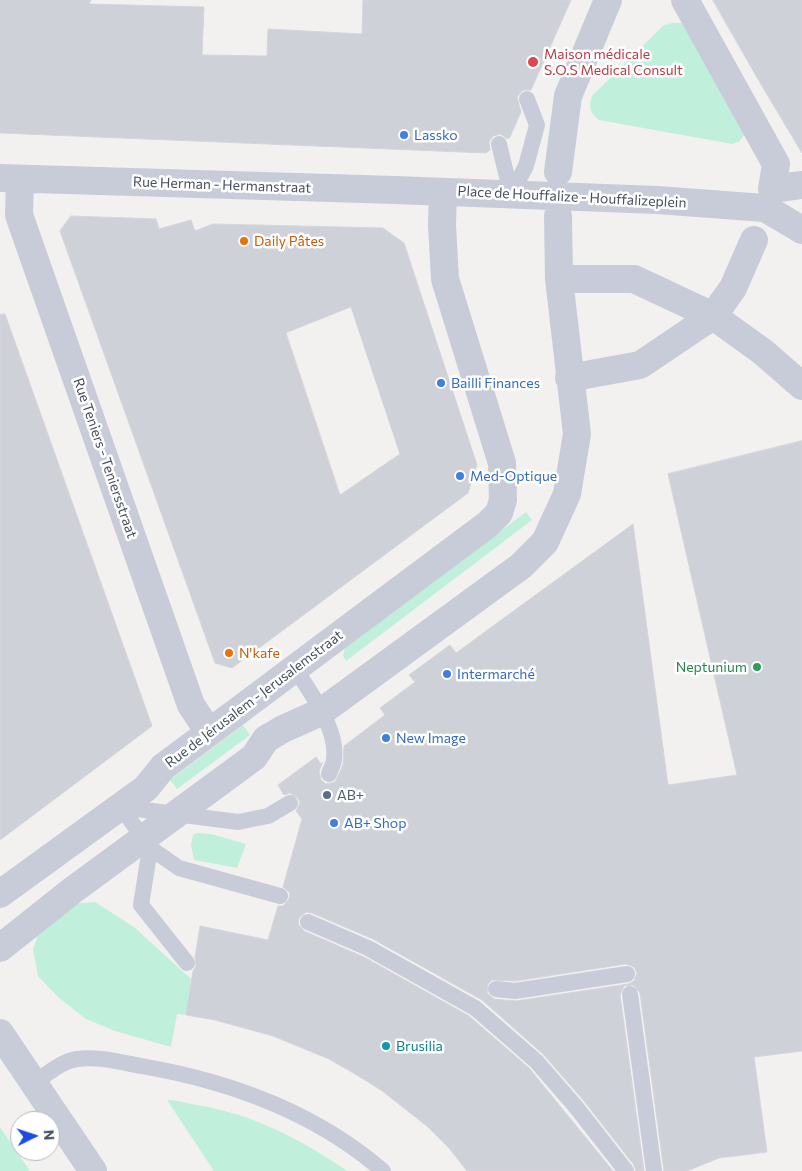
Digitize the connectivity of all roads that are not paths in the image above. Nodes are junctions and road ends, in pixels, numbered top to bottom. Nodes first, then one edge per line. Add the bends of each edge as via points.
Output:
1 (608, 0) edge
2 (685, 0) edge
3 (527, 99) dead end
4 (499, 144) dead end
5 (558, 172) dead end
6 (10, 179) edge
7 (802, 185) edge
8 (443, 192) junction
9 (511, 194) junction
10 (558, 216) dead end
11 (802, 230) edge
12 (754, 240) dead end
13 (559, 279) junction
14 (713, 316) junction
15 (569, 378) junction
16 (802, 386) edge
17 (503, 500) joint
18 (295, 668) junction
19 (321, 712) junction
20 (209, 732) junction
21 (329, 774) dead end
22 (290, 802) dead end
23 (121, 807) junction
24 (178, 814) junction
25 (147, 844) junction
26 (0, 894) edge
27 (280, 896) dead end
28 (308, 922) dead end
29 (0, 948) edge
30 (187, 963) dead end
31 (627, 974) dead end
32 (496, 989) dead end
33 (630, 994) dead end
34 (0, 1033) edge
35 (34, 1083) junction
36 (93, 1171) edge
37 (383, 1171) edge
38 (626, 1171) edge
39 (654, 1171) edge

1 - 5 street, Place de Houffalize - Houffalizeplein via 568,96
2 - 7 street via 776,164 772,190
3 - 9 lane via 537,125 526,166
4 - 9 lane
6 - 8 street, Rue Herman - Hermanstraat
6 - 20 street, Rue Teniers - Teniersstraat via 192,705
8 - 9 street, Place de Houffalize - Houffalizeplein
8 - 17 street, Place de Houffalize - Houffalizeplein via 446,278 502,463
9 - 11 street, Place de Houffalize - Houffalizeplein via 765,208
10 - 13 street
12 - 14 street via 732,288
13 - 14 street via 634,279
13 - 15 street
14 - 15 street via 640,365
14 - 16 street via 763,352
15 - 19 street via 577,434 572,471 567,494 545,542 520,566
17 - 18 street, Rue de Jérusalem - Jerusalemstraat via 499,513 488,524
18 - 19 lane
18 - 20 street, Rue de Jérusalem - Jerusalemstraat
19 - 21 lane via 332,737 334,759
19 - 24 street via 266,739 254,757
20 - 23 street, Rue de Jérusalem - Jerusalemstraat via 163,767 146,788
22 - 24 lane via 268,816 238,822
23 - 24 lane
23 - 25 lane
23 - 26 street, Rue de Jérusalem - Jerusalemstraat
24 - 25 street
25 - 27 lane via 179,868
25 - 29 street via 73,890
25 - 30 lane via 141,905
28 - 38 lane via 368,948 475,1008 536,1061
31 - 32 lane via 515,991
33 - 39 lane
34 - 35 street
35 - 36 street
35 - 37 lane via 76,1059 102,1059 215,1083 278,1104 331,1133

